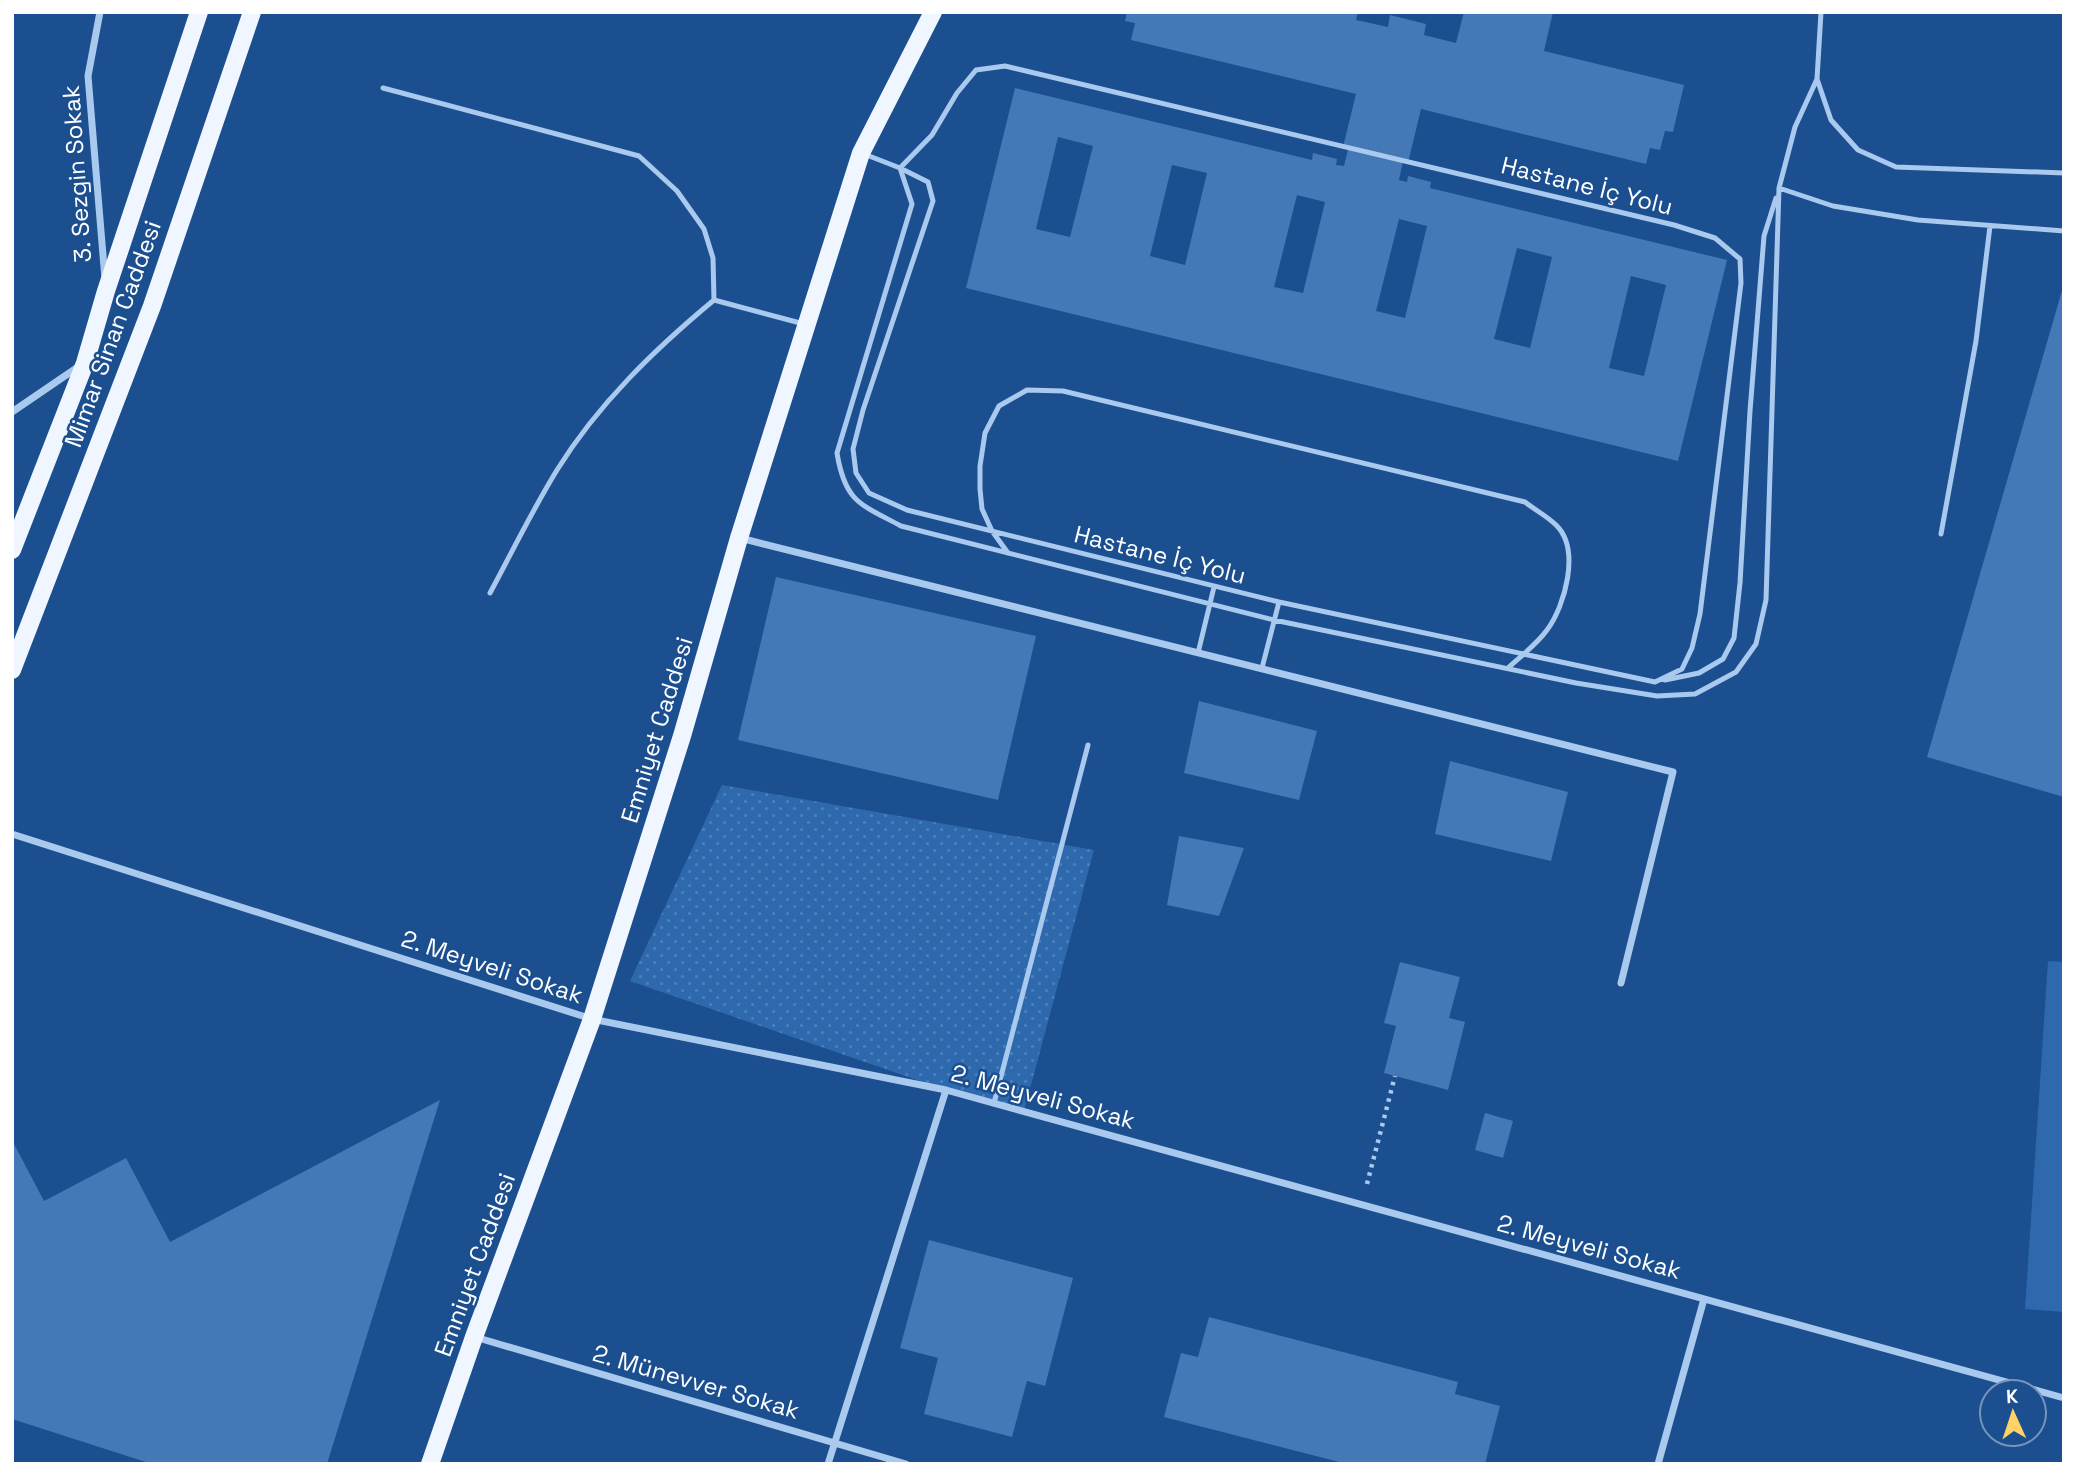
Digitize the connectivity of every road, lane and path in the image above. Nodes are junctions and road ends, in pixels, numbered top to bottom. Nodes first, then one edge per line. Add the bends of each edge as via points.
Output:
1 (100, 12) edge
2 (199, 12) edge
3 (253, 12) edge
4 (933, 12) edge
5 (1821, 12) edge
6 (1817, 79) junction
7 (383, 88) dead end
8 (862, 153) junction
9 (901, 168) junction
10 (2064, 173) edge
11 (1779, 188) junction
12 (1990, 226) junction
13 (2064, 231) edge
14 (106, 291) junction
15 (714, 300) junction
16 (807, 325) junction
17 (85, 363) junction
18 (12, 412) edge
19 (992, 531) junction
20 (1941, 534) dead end
21 (739, 538) junction
22 (12, 550) edge
23 (1008, 553) junction
24 (1214, 587) junction
25 (490, 593) dead end
26 (1279, 602) junction
27 (1210, 606) junction
28 (1274, 620) junction
29 (1198, 653) junction
30 (1524, 653) junction
31 (1262, 668) junction
32 (1508, 668) junction
33 (12, 670) edge
34 (1655, 682) junction
35 (1087, 745) dead end
36 (12, 834) edge
37 (1620, 983) dead end
38 (592, 1018) junction
39 (1395, 1076) dead end
40 (946, 1090) junction
41 (994, 1103) junction
42 (1362, 1204) junction
43 (1704, 1299) junction
44 (474, 1337) junction
45 (2064, 1398) edge
46 (835, 1443) junction
47 (430, 1464) edge
48 (828, 1464) edge
49 (906, 1464) edge
50 (1658, 1464) edge

1 - 14 street, 3. Sezgin Sokak via 88,76
2 - 14 main road, Mimar Sinan Caddesi
3 - 33 main road, Mimar Sinan Caddesi via 152,306
4 - 8 main road, Emniyet Caddesi
5 - 6 lane, Hastane İç Yolu
6 - 10 lane, Hastane İç Yolu via 1831,120 1858,150 1896,167
6 - 11 lane, Hastane İç Yolu via 1795,127
7 - 15 lane via 639,156 677,191 704,229 713,258
8 - 9 lane, Hastane İç Yolu
8 - 16 main road, Emniyet Caddesi
9 - 19 lane, Hastane İç Yolu via 928,182 933,201 863,410 853,449 856,473 869,493 907,510
9 - 23 lane, Hastane İç Yolu via 912,204 837,453 842,480 860,504 901,526
9 - 34 lane, Hastane İç Yolu via 932,135 976,69 1005,66 1715,238 1740,259 1741,283 1700,614 1682,669
11 - 12 lane via 1833,206
11 - 32 lane, Hastane İç Yolu via 1766,600 1756,644 1736,672 1695,694 1657,696
11 - 34 lane via 1765,236 1734,638 1723,659 1699,673
12 - 13 lane
12 - 20 lane via 1976,341
14 - 17 main road, Mimar Sinan Caddesi
15 - 16 lane
15 - 25 lane via 635,370 594,418 558,469
16 - 21 main road, Emniyet Caddesi
17 - 18 street
17 - 22 main road, Mimar Sinan Caddesi
19 - 23 lane
19 - 24 lane, Hastane İç Yolu
19 - 30 lane via 982,509 980,489 985,433 999,406 1027,390 1062,391 1525,502 1558,526 1567,548 1569,577 1547,631
21 - 29 street
21 - 38 main road, Emniyet Caddesi
23 - 27 lane, Hastane İç Yolu
24 - 26 lane, Hastane İç Yolu
24 - 27 lane
26 - 28 lane
26 - 30 lane, Hastane İç Yolu
27 - 28 lane, Hastane İç Yolu
27 - 29 lane
28 - 31 lane
28 - 32 lane, Hastane İç Yolu
29 - 31 street
30 - 32 lane
30 - 34 lane, Hastane İç Yolu
31 - 37 street via 1673,772
35 - 41 lane
36 - 38 street, 2. Meyveli Sokak
38 - 40 street, 2. Meyveli Sokak
38 - 44 main road, Emniyet Caddesi
39 - 42 path
40 - 41 street, 2. Meyveli Sokak
40 - 46 street
41 - 42 street, 2. Meyveli Sokak
42 - 43 street, 2. Meyveli Sokak
43 - 45 street, 2. Meyveli Sokak
43 - 50 street
44 - 46 street, 2. Münevver Sokak
44 - 47 main road, Emniyet Caddesi
46 - 48 street
46 - 49 street, 2. Münevver Sokak

